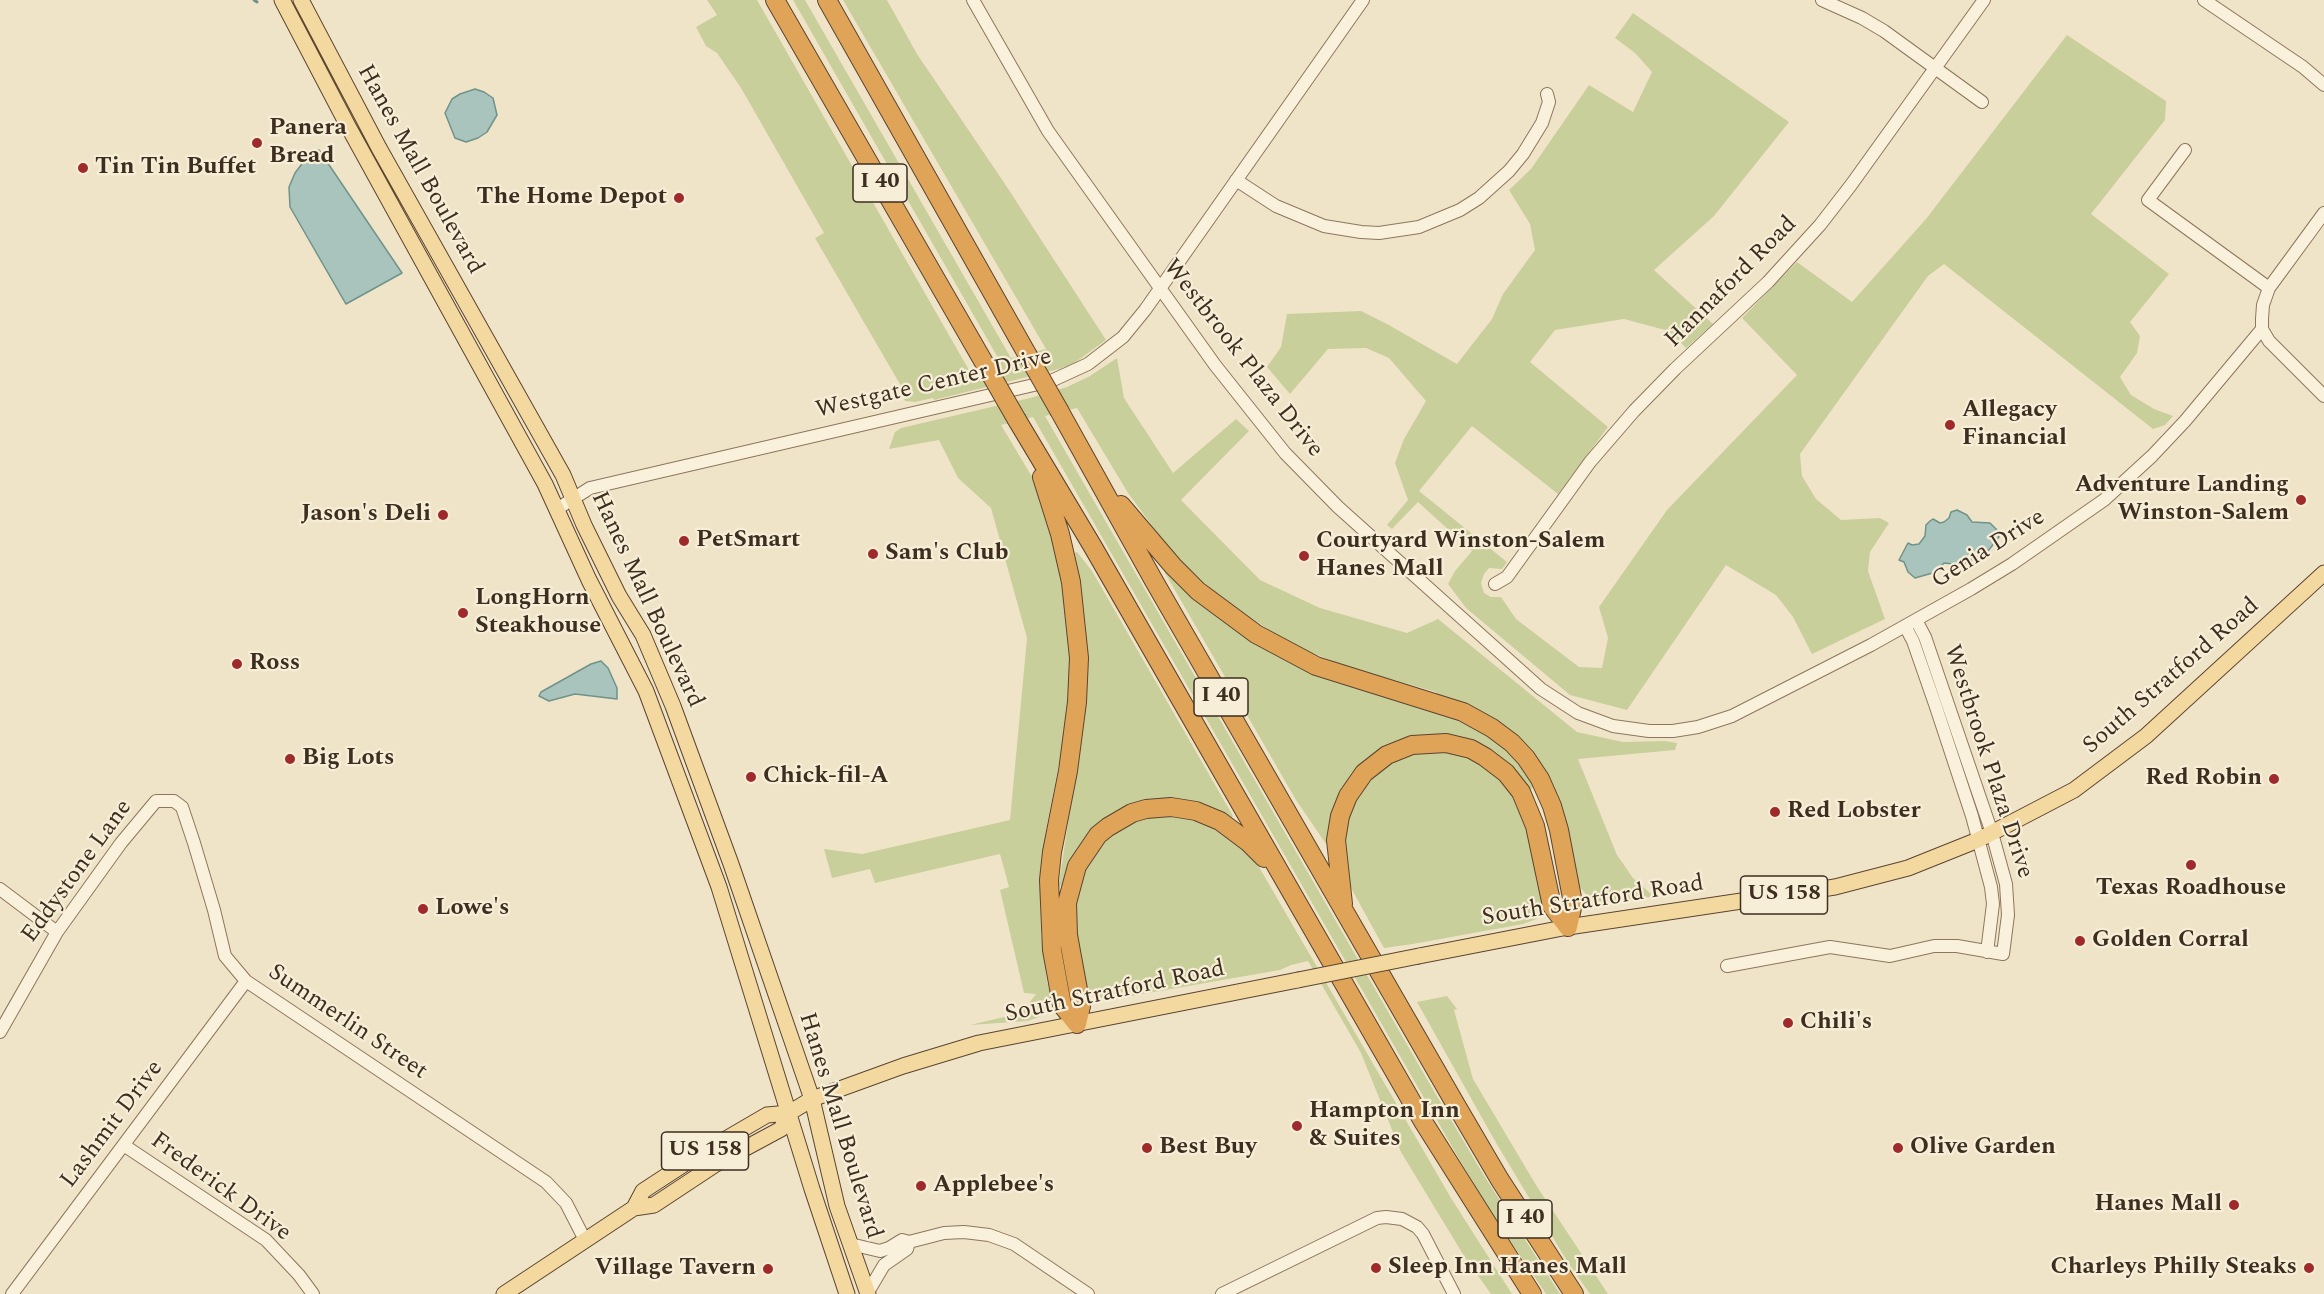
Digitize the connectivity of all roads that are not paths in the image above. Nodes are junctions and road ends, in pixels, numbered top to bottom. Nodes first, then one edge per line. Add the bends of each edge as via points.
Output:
1 (282, 0) edge
2 (301, 0) edge
3 (775, 0) edge
4 (827, 0) edge
5 (973, 0) edge
6 (1363, 0) edge
7 (1822, 0) edge
8 (1984, 0) edge
9 (2204, 0) edge
10 (1936, 68) junction
11 (2324, 85) edge
12 (1547, 94) dead end
13 (1982, 102) dead end
14 (2185, 150) dead end
15 (1236, 180) junction
16 (2324, 213) edge
17 (2269, 288) junction
18 (1160, 289) junction
19 (2262, 329) junction
20 (2324, 396) edge
21 (1034, 451) junction
22 (1100, 481) junction
23 (573, 498) junction
24 (557, 509) junction
25 (2324, 573) edge
26 (1495, 584) dead end
27 (1910, 623) junction
28 (156, 801) joint
29 (1985, 836) junction
30 (1279, 872) junction
31 (0, 889) edge
32 (1344, 912) junction
33 (1568, 927) junction
34 (57, 932) junction
35 (1987, 952) junction
36 (1727, 966) dead end
37 (246, 981) junction
38 (1077, 1024) junction
39 (0, 1032) edge
40 (812, 1099) junction
41 (789, 1113) junction
42 (125, 1146) junction
43 (585, 1240) junction
44 (909, 1242) junction
45 (850, 1244) junction
46 (868, 1293) edge
47 (12, 1294) edge
48 (313, 1294) edge
49 (505, 1294) edge
50 (847, 1294) edge
51 (1088, 1294) edge
52 (1222, 1294) edge
53 (1454, 1294) edge
54 (1532, 1294) edge
55 (1574, 1294) edge

1 - 24 main road, Hanes Mall Boulevard
2 - 23 main road, Hanes Mall Boulevard
3 - 21 highway, I 40, bridge
4 - 22 highway, I 40, bridge
5 - 18 street, Westbrook Plaza Drive via 1048,131
6 - 15 street, Westgate Center Drive
7 - 10 street via 1862,18
8 - 10 street, Hannaford Road
9 - 11 street
10 - 13 street
10 - 26 street, Hannaford Road via 1820,225 1768,282 1634,411 1583,471 1507,577
12 - 15 street via 1549,102 1542,123 1509,171 1460,210 1419,227 1361,232 1324,226 1276,206
14 - 17 street via 2148,200
15 - 18 street, Westgate Center Drive
16 - 17 street
17 - 19 street via 2263,305
18 - 23 street, Westgate Center Drive via 1123,338 1095,360 1062,377 590,488
18 - 27 street, Westbrook Plaza Drive via 1237,394 1299,468 1541,689 1578,713 1632,730 1698,727 1732,716
19 - 20 street via 2279,353
19 - 27 street, Genia Drive via 2185,422 2104,500 2012,564
21 - 30 highway, I 40
21 - 38 highway via 1071,582 1079,658 1068,771 1049,880 1052,950 1062,1005
22 - 32 highway, I 40
22 - 33 highway via 1184,577 1238,622 1316,666 1463,712 1512,742 1540,779 1552,806 1573,903
23 - 24 street, Westgate Center Drive
23 - 40 main road, Hanes Mall Boulevard via 619,596 643,635 673,706
24 - 41 main road, Hanes Mall Boulevard via 655,714 723,898
25 - 29 main road, South Stratford Road / US 158 via 2146,736 2074,790
27 - 29 street, Westbrook Plaza Drive via 1936,707
28 - 34 street, Eddystone Lane
28 - 37 street, Summerlin Street via 174,801 182,807 225,956
29 - 33 main road, South Stratford Road / US 158 via 1908,868 1835,887
29 - 35 street, Westbrook Plaza Drive via 1993,904
29 - 35 street, Westbrook Plaza Drive via 2008,895 2003,954
30 - 38 highway via 1220,821 1196,810 1146,809 1108,827 1082,856 1067,903 1068,935 1081,1006
30 - 54 highway, I 40 via 1424,1123
31 - 34 street
32 - 33 highway via 1336,840 1348,796 1364,773 1388,755 1412,745 1446,743 1485,757 1521,792 1535,826 1552,906
32 - 55 highway, I 40 via 1500,1180
33 - 38 main road, South Stratford Road / US 158, bridge
34 - 39 street, Eddystone Lane
35 - 36 street via 1934,946 1890,956 1830,947
37 - 42 street, Lashmit Drive
37 - 43 street, Summerlin Street via 546,1182 566,1203
38 - 40 main road, South Stratford Road / US 158 via 979,1043
40 - 41 main road, South Stratford Road / US 158
40 - 45 main road, Hanes Mall Boulevard
41 - 43 main road, South Stratford Road / US 158 via 782,1129 716,1164 654,1205 634,1208
41 - 50 main road, Hanes Mall Boulevard
42 - 47 street, Lashmit Drive
42 - 48 street, Frederick Drive via 266,1240
43 - 49 main road, South Stratford Road / US 158
44 - 45 street via 902,1240 880,1251
44 - 46 street via 907,1249 884,1265
44 - 51 street via 944,1233 989,1235 1014,1244
45 - 46 main road, Hanes Mall Boulevard
52 - 53 street via 1386,1217 1402,1219 1424,1234

